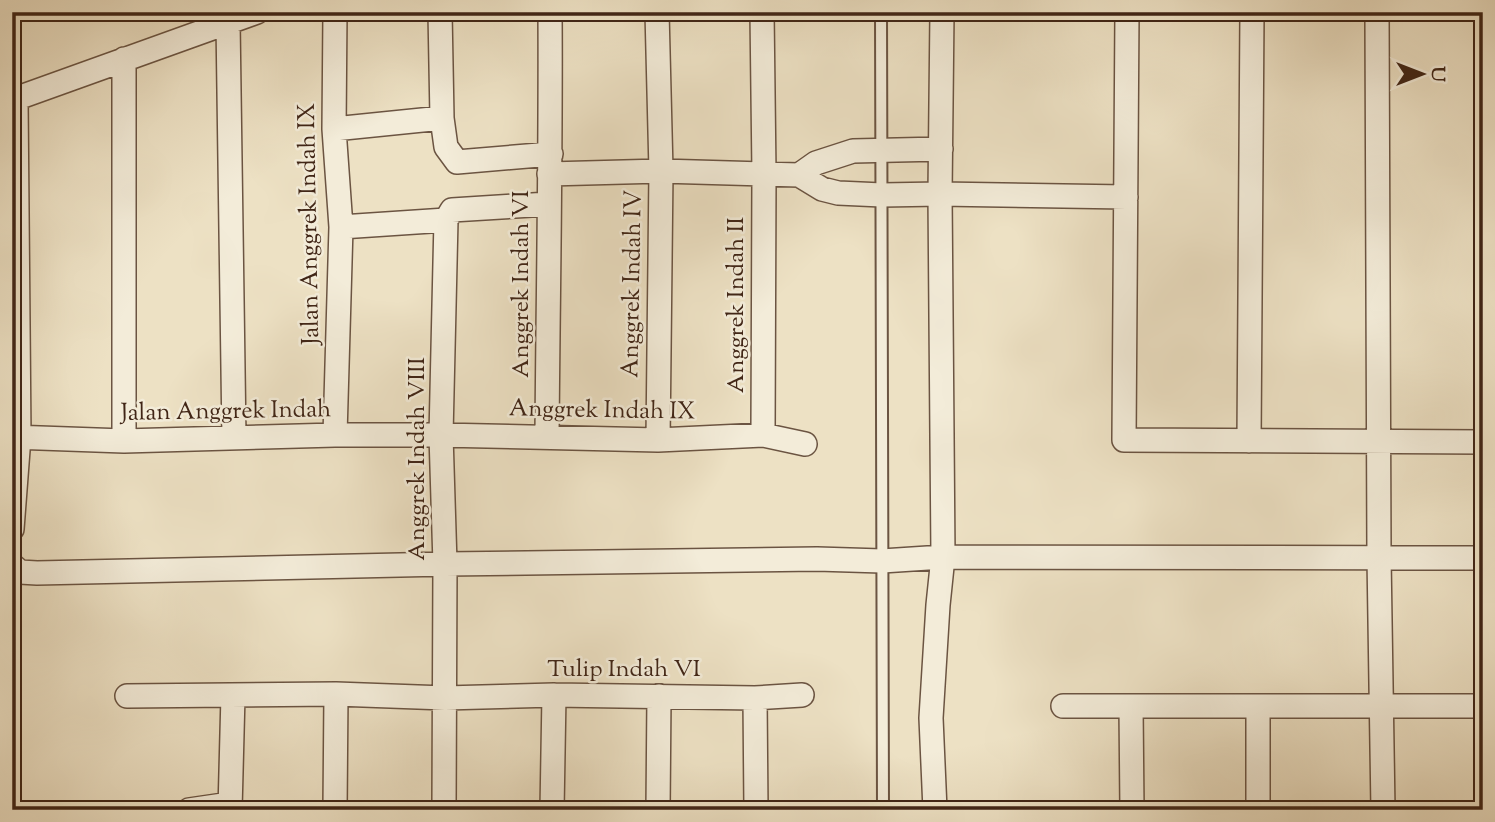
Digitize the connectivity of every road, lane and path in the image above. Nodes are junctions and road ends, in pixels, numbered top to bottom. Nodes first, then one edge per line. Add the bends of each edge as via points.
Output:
1 (257, 12) edge
2 (335, 12) edge
3 (440, 12) edge
4 (550, 12) edge
5 (657, 12) edge
6 (762, 12) edge
7 (881, 12) edge
8 (942, 12) edge
9 (1127, 12) edge
10 (1252, 12) edge
11 (1377, 12) edge
12 (228, 22) junction
13 (124, 60) junction
14 (14, 100) edge
15 (442, 118) junction
16 (334, 129) junction
17 (882, 149) junction
18 (940, 149) junction
19 (550, 164) junction
20 (661, 171) junction
21 (764, 174) junction
22 (799, 175) junction
23 (940, 194) junction
24 (882, 195) junction
25 (1126, 197) junction
26 (548, 204) junction
27 (446, 220) junction
28 (341, 227) junction
29 (335, 435) junction
30 (441, 435) junction
31 (763, 435) junction
32 (15, 437) edge
33 (547, 437) junction
34 (234, 438) junction
35 (658, 440) junction
36 (124, 441) junction
37 (1248, 441) junction
38 (1378, 441) junction
39 (1483, 442) edge
40 (805, 444) dead end
41 (12, 529) edge
42 (943, 557) junction
43 (1379, 557) junction
44 (1483, 558) edge
45 (883, 561) junction
46 (445, 564) junction
47 (12, 565) edge
48 (336, 694) junction
49 (233, 695) junction
50 (554, 695) junction
51 (802, 695) dead end
52 (127, 696) dead end
53 (659, 696) junction
54 (445, 698) junction
55 (755, 698) junction
56 (1063, 706) dead end
57 (1131, 706) junction
58 (1258, 706) junction
59 (1381, 706) junction
60 (1483, 706) edge
61 (230, 807) edge
62 (189, 810) edge
63 (335, 810) edge
64 (444, 810) edge
65 (552, 810) edge
66 (658, 810) edge
67 (756, 810) edge
68 (883, 810) edge
69 (935, 810) edge
70 (1132, 810) edge
71 (1258, 810) edge
72 (1383, 810) edge

1 - 12 street
2 - 16 street, Jalan Anggrek Indah IX
3 - 15 street
4 - 19 street, Anggrek Indah VI
5 - 20 street, Anggrek Indah IV
6 - 21 street, Anggrek Indah II
7 - 17 lane
8 - 18 street
9 - 25 street
10 - 37 street
11 - 38 street
12 - 13 street
12 - 34 street
13 - 14 street
13 - 36 street
14 - 32 street
15 - 16 street
15 - 19 street via 446,146 457,162
16 - 28 street, Jalan Anggrek Indah IX
17 - 18 street
17 - 22 street via 833,156
17 - 24 lane
18 - 23 street
19 - 20 street
19 - 26 street, Anggrek Indah VI
20 - 21 street
20 - 35 street, Anggrek Indah IV
21 - 22 street
21 - 31 street, Anggrek Indah II
22 - 24 street via 830,191
23 - 24 street
23 - 25 street
23 - 42 street
24 - 45 lane
25 - 37 street via 1124,440
26 - 27 street via 452,210
26 - 33 street, Anggrek Indah VI
27 - 28 street
27 - 30 street, Anggrek Indah VIII
28 - 29 street, Jalan Anggrek Indah IX
29 - 30 street, Jalan Anggrek Indah
29 - 34 street, Jalan Anggrek Indah
30 - 33 street, Anggrek Indah IX
30 - 46 street, Anggrek Indah VIII
31 - 35 street, Anggrek Indah IX
31 - 40 street, Anggrek Indah IX
32 - 36 street, Jalan Anggrek Indah
32 - 41 street
33 - 35 street, Anggrek Indah IX
34 - 36 street, Jalan Anggrek Indah
37 - 38 street
38 - 39 street
38 - 43 street
42 - 43 street
42 - 45 street
42 - 69 street via 931,718
43 - 44 street
43 - 59 street
45 - 46 street
45 - 68 lane
46 - 47 street via 37,573 20,572
46 - 54 street, Anggrek Indah VIII
48 - 49 street, Tulip Indah VI
48 - 54 street, Tulip Indah VI
48 - 63 street
49 - 52 street, Tulip Indah VI
49 - 61 street
50 - 53 street, Tulip Indah VI
50 - 54 street, Tulip Indah VI
50 - 65 street
51 - 55 street, Tulip Indah VI
53 - 55 street, Tulip Indah VI
53 - 66 street
54 - 64 street, Anggrek Indah VIII
55 - 67 street
56 - 57 street
57 - 58 street
57 - 70 street
58 - 59 street
58 - 71 street
59 - 60 street
59 - 72 street
61 - 62 street

